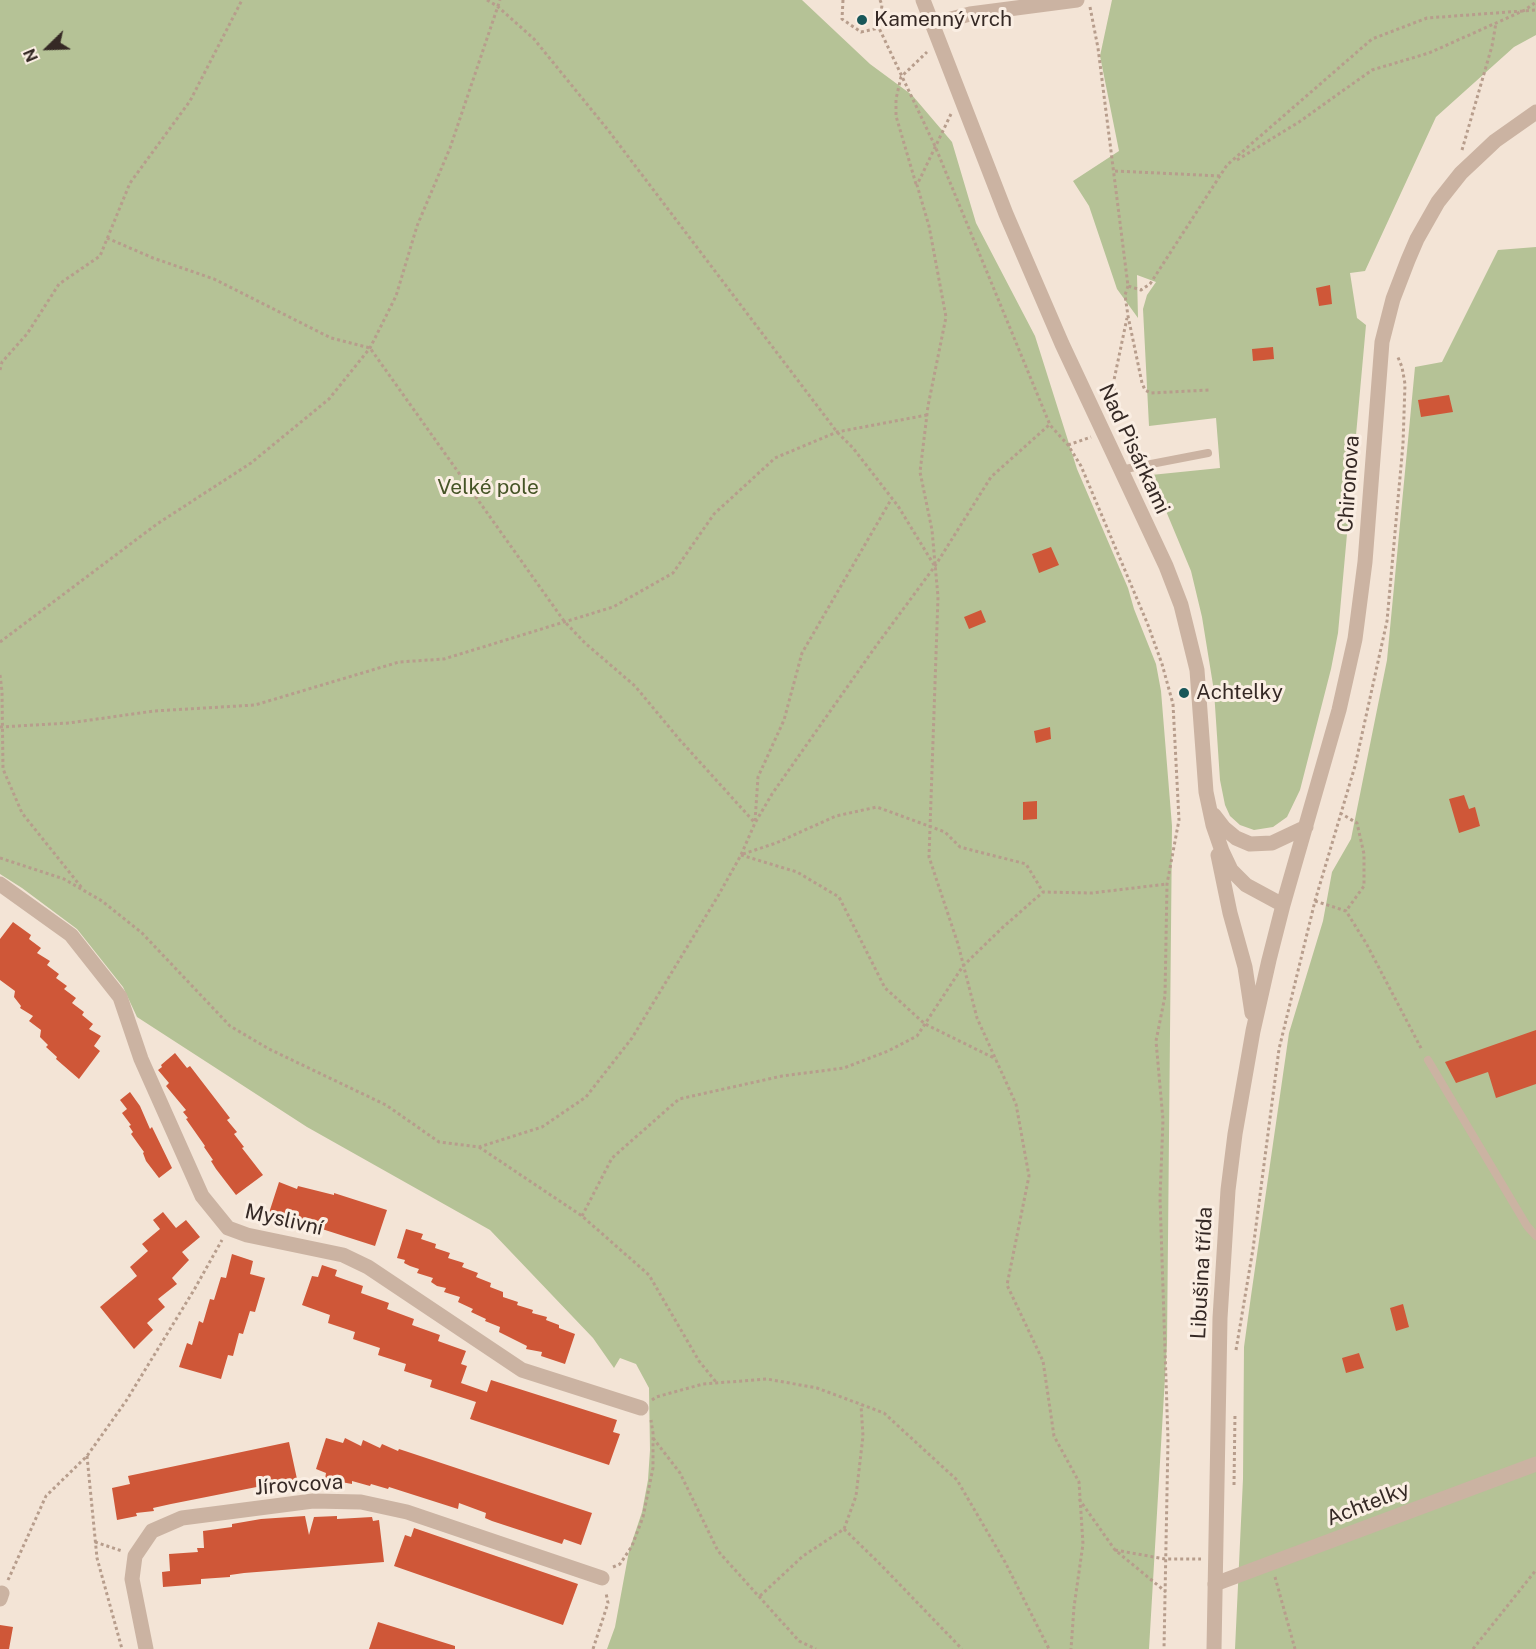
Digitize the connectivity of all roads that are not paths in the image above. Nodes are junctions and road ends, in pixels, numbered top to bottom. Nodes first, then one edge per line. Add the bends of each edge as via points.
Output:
1 (923, 0) edge
2 (1077, 0) edge
3 (932, 24) junction
4 (1536, 112) edge
5 (1208, 453) dead end
6 (1120, 470) junction
7 (1209, 808) junction
8 (1306, 827) junction
9 (0, 884) edge
10 (1283, 905) junction
11 (1253, 1031) junction
12 (1428, 1060) road end
13 (1536, 1236) edge
14 (645, 1413) road end
15 (1536, 1464) edge
16 (602, 1578) road end
17 (1215, 1584) junction
18 (146, 1649) edge
19 (1214, 1649) edge

1 - 3 street, Nad Pisárkami
2 - 3 street via 970,14
3 - 6 street, Nad Pisárkami via 1006,214
4 - 8 street, Chironova via 1495,141 1453,183 1427,220 1393,299 1383,342 1356,631 1339,711
5 - 6 lane
6 - 7 street, Nad Pisárkami via 1166,566 1188,626 1200,695
7 - 8 street via 1230,834 1250,844 1272,843
7 - 10 street, Nad Pisárkami via 1231,870 1246,885
7 - 11 street via 1248,981
8 - 10 street, Chironova
9 - 14 street, Myslivní via 71,934 120,997 141,1059 202,1196 228,1228 343,1254 522,1370
10 - 11 street, Libušina třída
11 - 17 street, Libušina třída via 1235,1134 1223,1257
12 - 13 lane
15 - 17 street, Achtelky
16 - 18 street, Jírovcova via 407,1512 361,1502 313,1501 182,1518 152,1531 135,1556 132,1579
17 - 19 street, Libušina třída

